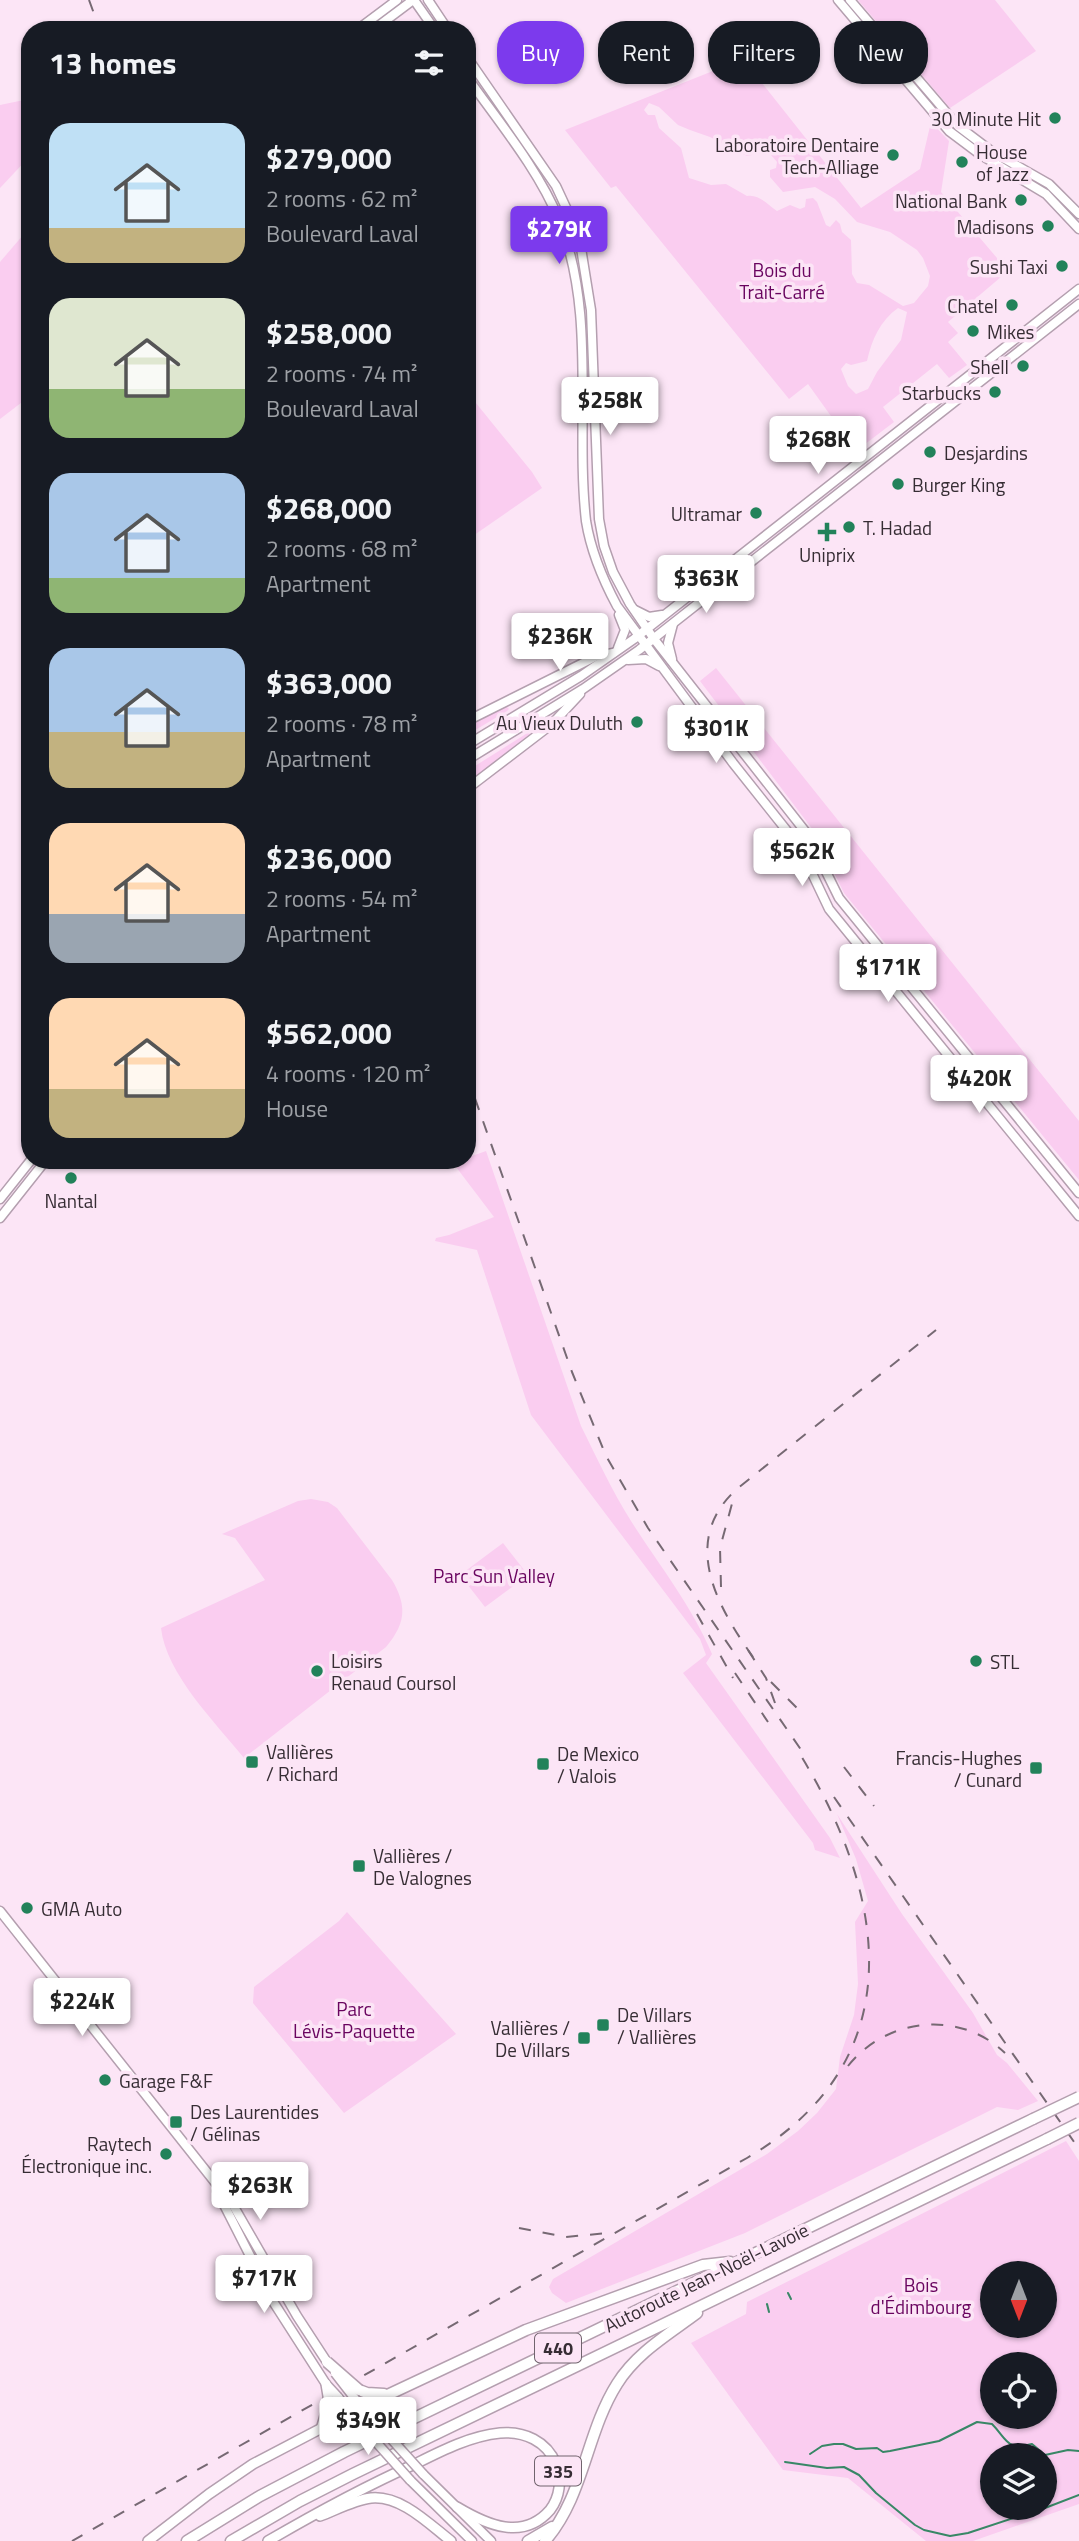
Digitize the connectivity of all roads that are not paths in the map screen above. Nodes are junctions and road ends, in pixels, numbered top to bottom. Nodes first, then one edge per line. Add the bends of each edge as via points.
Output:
1 (397, 0) edge
2 (414, 0) edge
3 (428, 0) edge
4 (838, 0) edge
5 (850, 0) edge
6 (368, 21) edge
7 (385, 21) edge
8 (429, 21) edge
9 (442, 21) edge
10 (476, 70) edge
11 (476, 90) edge
12 (1079, 214) edge
13 (1079, 229) edge
14 (1079, 289) edge
15 (1079, 304) edge
16 (617, 606) junction
17 (632, 608) junction
18 (666, 614) junction
19 (674, 622) junction
20 (647, 629) junction
21 (639, 635) junction
22 (654, 639) junction
23 (646, 645) junction
24 (616, 652) junction
25 (625, 660) junction
26 (674, 665) junction
27 (663, 669) junction
28 (583, 689) junction
29 (505, 703) junction
30 (517, 714) junction
31 (476, 718) edge
32 (526, 723) junction
33 (535, 736) junction
34 (476, 739) edge
35 (476, 754) edge
36 (749, 762) junction
37 (733, 763) junction
38 (476, 782) edge
39 (23, 1169) edge
40 (39, 1169) edge
41 (1079, 1194) edge
42 (0, 1197) edge
43 (7, 1209) junction
44 (1079, 1216) edge
45 (0, 1218) edge
46 (0, 1911) edge
47 (1079, 2097) edge
48 (1079, 2123) edge
49 (207, 2173) junction
50 (741, 2260) junction
51 (714, 2299) junction
52 (327, 2362) junction
53 (326, 2384) junction
54 (374, 2398) junction
55 (362, 2407) junction
56 (350, 2413) junction
57 (322, 2426) junction
58 (457, 2507) junction
59 (558, 2523) junction
60 (289, 2529) junction
61 (148, 2541) edge
62 (187, 2541) edge
63 (231, 2541) edge
64 (268, 2541) edge
65 (451, 2541) edge
66 (472, 2541) edge
67 (491, 2541) edge
68 (528, 2541) edge
69 (545, 2541) edge

1 - 6 street
2 - 7 street
2 - 8 street
3 - 9 street
4 - 13 street via 949,131 1042,190
5 - 12 street via 958,126 1046,182
10 - 17 street via 556,186 581,248 591,310 599,519 611,567
11 - 16 street via 544,189 569,246 579,301 586,521 595,561
14 - 18 street
15 - 19 street
16 - 21 street
16 - 24 street via 625,630
17 - 18 street via 649,617
17 - 20 street
18 - 20 street
19 - 22 street
19 - 26 street via 668,643
20 - 21 street
20 - 22 street
21 - 23 street
21 - 24 street
22 - 23 street
22 - 26 street
23 - 25 street
23 - 27 street
24 - 29 street via 597,656
24 - 30 street
25 - 27 street via 648,659
25 - 28 street
26 - 36 street
27 - 37 street
28 - 32 street
28 - 33 street via 565,713
29 - 30 street
29 - 31 street
30 - 34 street
32 - 33 street via 535,729
32 - 35 street
33 - 38 street
36 - 37 street via 737,757
36 - 41 street via 810,839 841,901
37 - 44 street via 802,851 830,909
39 - 42 street
40 - 43 street
42 - 43 street
43 - 45 street
46 - 49 street
47 - 50 highway, Autoroute Jean-Noël-Lavoie / 440, bridge
48 - 51 highway, Autoroute Jean-Noël-Lavoie / 440, bridge
49 - 52 street via 235,2209
49 - 53 street via 269,2295
50 - 54 highway via 703,2265 544,2323
50 - 62 highway, Autoroute Jean-Noël-Lavoie / 440 via 323,2462
51 - 59 highway via 651,2347 621,2377
51 - 63 highway, Autoroute Jean-Noël-Lavoie / 440 via 337,2482
52 - 54 highway, bridge
52 - 55 street, bridge
53 - 56 street, bridge
53 - 57 main road, bridge via 329,2406
54 - 55 highway
55 - 56 main road, bridge
55 - 58 street, bridge
56 - 57 main road
56 - 66 street, bridge
57 - 61 main road via 243,2470
58 - 60 main road, 335 via 500,2530 534,2525 557,2499 555,2462 542,2444 527,2436 484,2436 379,2480
58 - 67 street
59 - 68 highway
59 - 69 highway
60 - 64 main road, 335
60 - 65 main road via 358,2501 382,2498 407,2508

